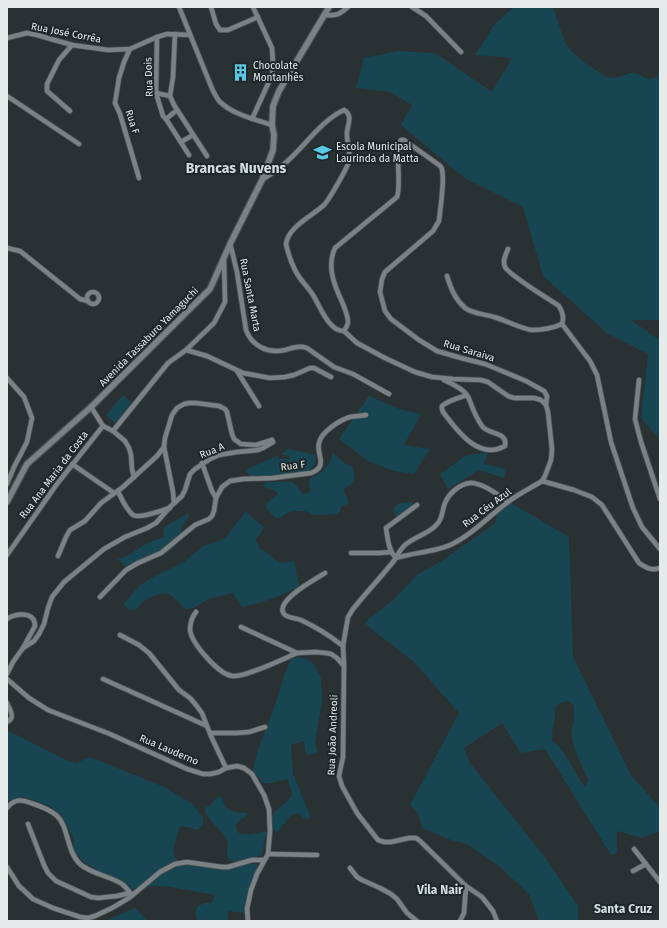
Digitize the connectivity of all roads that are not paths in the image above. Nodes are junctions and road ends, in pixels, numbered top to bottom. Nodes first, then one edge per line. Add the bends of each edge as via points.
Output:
1 (179, 7) edge
2 (210, 7) edge
3 (253, 7) edge
4 (329, 7) edge
5 (348, 7) edge
6 (412, 7) edge
7 (324, 15) junction
8 (258, 17) junction
9 (175, 34) junction
10 (190, 35) junction
11 (158, 37) junction
12 (7, 38) edge
13 (72, 45) junction
14 (130, 49) junction
15 (462, 52) dead end
16 (156, 93) junction
17 (7, 96) edge
18 (170, 96) junction
19 (177, 110) junction
20 (70, 111) dead end
21 (166, 119) junction
22 (252, 119) junction
23 (272, 125) junction
24 (193, 135) junction
25 (181, 142) junction
26 (79, 144) dead end
27 (189, 155) dead end
28 (207, 156) dead end
29 (139, 178) dead end
30 (262, 180) junction
31 (230, 243) junction
32 (7, 248) edge
33 (508, 249) dead end
34 (224, 257) junction
35 (447, 276) dead end
36 (88, 301) dead end
37 (562, 324) junction
38 (344, 330) junction
39 (186, 350) junction
40 (237, 371) junction
41 (7, 378) edge
42 (332, 378) dead end
43 (441, 378) junction
44 (639, 380) dead end
45 (389, 394) dead end
46 (467, 395) junction
47 (546, 405) junction
48 (259, 406) dead end
49 (91, 407) junction
50 (366, 415) dead end
51 (103, 426) junction
52 (113, 431) junction
53 (164, 447) junction
54 (72, 464) junction
55 (202, 464) junction
56 (134, 477) junction
57 (542, 481) junction
58 (7, 484) edge
59 (116, 492) junction
60 (216, 498) junction
61 (660, 499) edge
62 (7, 502) edge
63 (508, 502) junction
64 (174, 504) junction
65 (417, 505) dead end
66 (170, 508) junction
67 (660, 549) edge
68 (391, 552) junction
69 (351, 553) dead end
70 (7, 555) edge
71 (58, 556) dead end
72 (396, 558) junction
73 (660, 568) edge
74 (325, 573) dead end
75 (100, 597) dead end
76 (196, 612) dead end
77 (7, 619) edge
78 (241, 627) dead end
79 (120, 635) dead end
80 (343, 646) junction
81 (23, 648) junction
82 (297, 654) junction
83 (344, 666) junction
84 (7, 674) edge
85 (7, 679) edge
86 (103, 679) dead end
87 (7, 703) edge
88 (9, 721) edge
89 (207, 726) junction
90 (265, 727) dead end
91 (210, 733) junction
92 (226, 768) junction
93 (7, 808) edge
94 (28, 824) dead end
95 (634, 849) dead end
96 (268, 854) junction
97 (317, 856) dead end
98 (264, 860) junction
99 (646, 864) junction
100 (7, 867) edge
101 (350, 868) dead end
102 (633, 871) dead end
103 (660, 882) edge
104 (466, 886) junction
105 (131, 894) junction
106 (248, 921) edge
107 (417, 921) edge
108 (460, 921) edge
109 (497, 921) edge

1 - 10 street
2 - 8 street via 220,30 228,30
3 - 8 street
4 - 7 street, Avenida Tassaburo Yamaguchi
5 - 7 street via 338,15
6 - 15 street via 426,16
7 - 23 street, Avenida Tassaburo Yamaguchi via 279,91 273,106
8 - 22 street via 272,48 273,63 272,75
9 - 10 street, Rua José Corrêa
9 - 11 street, Rua José Corrêa
9 - 18 street
10 - 22 street via 219,101 231,110
11 - 14 street, Rua José Corrêa
11 - 16 street, Rua Dois
12 - 13 street, Rua José Corrêa via 27,33 37,34
13 - 14 street, Rua José Corrêa via 108,50
13 - 20 street via 46,84 47,91
14 - 29 street, Rua F via 119,78 115,103
16 - 18 street
16 - 21 street, Rua Dois
17 - 26 street
18 - 19 street
19 - 21 street
19 - 24 street
21 - 25 street, Rua Dois
22 - 23 street
23 - 30 street, Avenida Tassaburo Yamaguchi via 273,150
24 - 25 street
24 - 28 street
25 - 27 street, Rua Dois
30 - 31 street, Avenida Tassaburo Yamaguchi
30 - 38 street via 283,165 338,112 344,110 349,114 347,132 350,160 325,205 298,225 286,240 295,271 313,295 324,316 337,330
31 - 34 street, Avenida Tassaburo Yamaguchi
31 - 45 street, Rua Santa Marta via 246,330 260,348 267,351 302,346 334,367 353,374
32 - 36 street via 20,251 80,299
33 - 37 street via 505,268 559,306 564,318
34 - 39 street via 225,302 214,324
34 - 49 street, Avenida Tassaburo Yamaguchi via 210,289
35 - 37 street via 457,300 467,309 530,329 541,330
37 - 67 street via 590,361 597,375 611,442 633,508 642,526
38 - 43 street via 357,343 384,358 415,372
38 - 47 street, Rua Saraiva via 348,322 347,314 332,278 333,252 397,197 398,150 399,142 404,140 442,168 439,221 433,231 385,272 380,292 386,311 391,319 437,351 485,364 544,391 547,396
39 - 40 street via 207,356
39 - 52 street via 168,363
40 - 42 street via 270,378 294,375 314,368
40 - 48 street
41 - 58 street via 24,397 32,418 27,442
43 - 46 street
43 - 47 street via 481,380 508,396 534,398
44 - 61 street via 635,419
46 - 46 street via 483,428 504,438 505,446 491,450 479,448 462,436 442,409 450,400
47 - 57 street via 552,449 551,460
49 - 51 street
49 - 62 street, Avenida Tassaburo Yamaguchi via 27,464
50 - 60 street, Rua F via 345,419 328,430 319,443 321,460 317,471 230,481 222,487
51 - 52 street
51 - 54 street, Rua Ana Maria da Costa
52 - 56 street via 129,448
53 - 55 street, Rua A via 172,415 177,408 189,403 225,409 234,439 241,444 256,445 272,440 273,442 263,448 219,455
53 - 56 street
53 - 64 street
54 - 59 street
54 - 70 street, Rua Ana Maria da Costa
55 - 60 street
55 - 64 street, Rua A via 190,474 182,496
56 - 59 street
57 - 63 street, Rua Céu Azul
57 - 73 street via 592,497 602,505 639,563 653,570
59 - 66 street via 133,515 146,515
59 - 71 street via 101,503 85,521 70,530
60 - 75 street, Rua F via 214,511 209,519 195,525 161,553 126,570
63 - 72 street, Rua Céu Azul via 456,543
63 - 72 street, Rua João Andreoli via 479,484 463,485 452,492 445,503 438,524 404,545
64 - 66 street, Rua A
65 - 68 street via 386,528
66 - 81 street, Rua A via 156,523 104,549 64,582 52,597 39,634
68 - 69 street
68 - 72 street
72 - 80 street, Rua João Andreoli via 348,617
74 - 80 street via 292,596 284,603 282,609 286,616 319,629
76 - 82 street via 190,630 196,644 213,664 232,676 242,676
77 - 81 street via 24,614 35,622
78 - 82 street
79 - 89 street via 149,653 179,690 196,705
80 - 83 street, Rua João Andreoli
81 - 84 street
82 - 83 street via 331,654
83 - 104 street, Rua João Andreoli via 343,757 339,776 342,786 357,813 378,840 391,842 416,838
85 - 92 street, Rua Lauderno via 48,710 187,768 210,774
86 - 89 street
87 - 88 street via 12,714
89 - 91 street
90 - 91 street via 249,732
91 - 92 street
92 - 96 street, Rua Lauderno via 244,768 252,774 264,795 269,809
93 - 105 street via 17,800 25,800 57,815 63,823 72,853 80,864 121,884
94 - 105 street via 44,865 56,881 91,897
95 - 99 street
96 - 97 street
96 - 98 street
98 - 105 street via 252,860 228,867 187,862 175,864
98 - 106 street via 251,890 247,909
99 - 102 street
99 - 103 street
100 - 105 street via 19,886 33,899 80,917 95,916 112,908
101 - 107 street via 357,877 392,894
104 - 108 street via 464,913
104 - 109 street, Rua João Andreoli via 482,897

